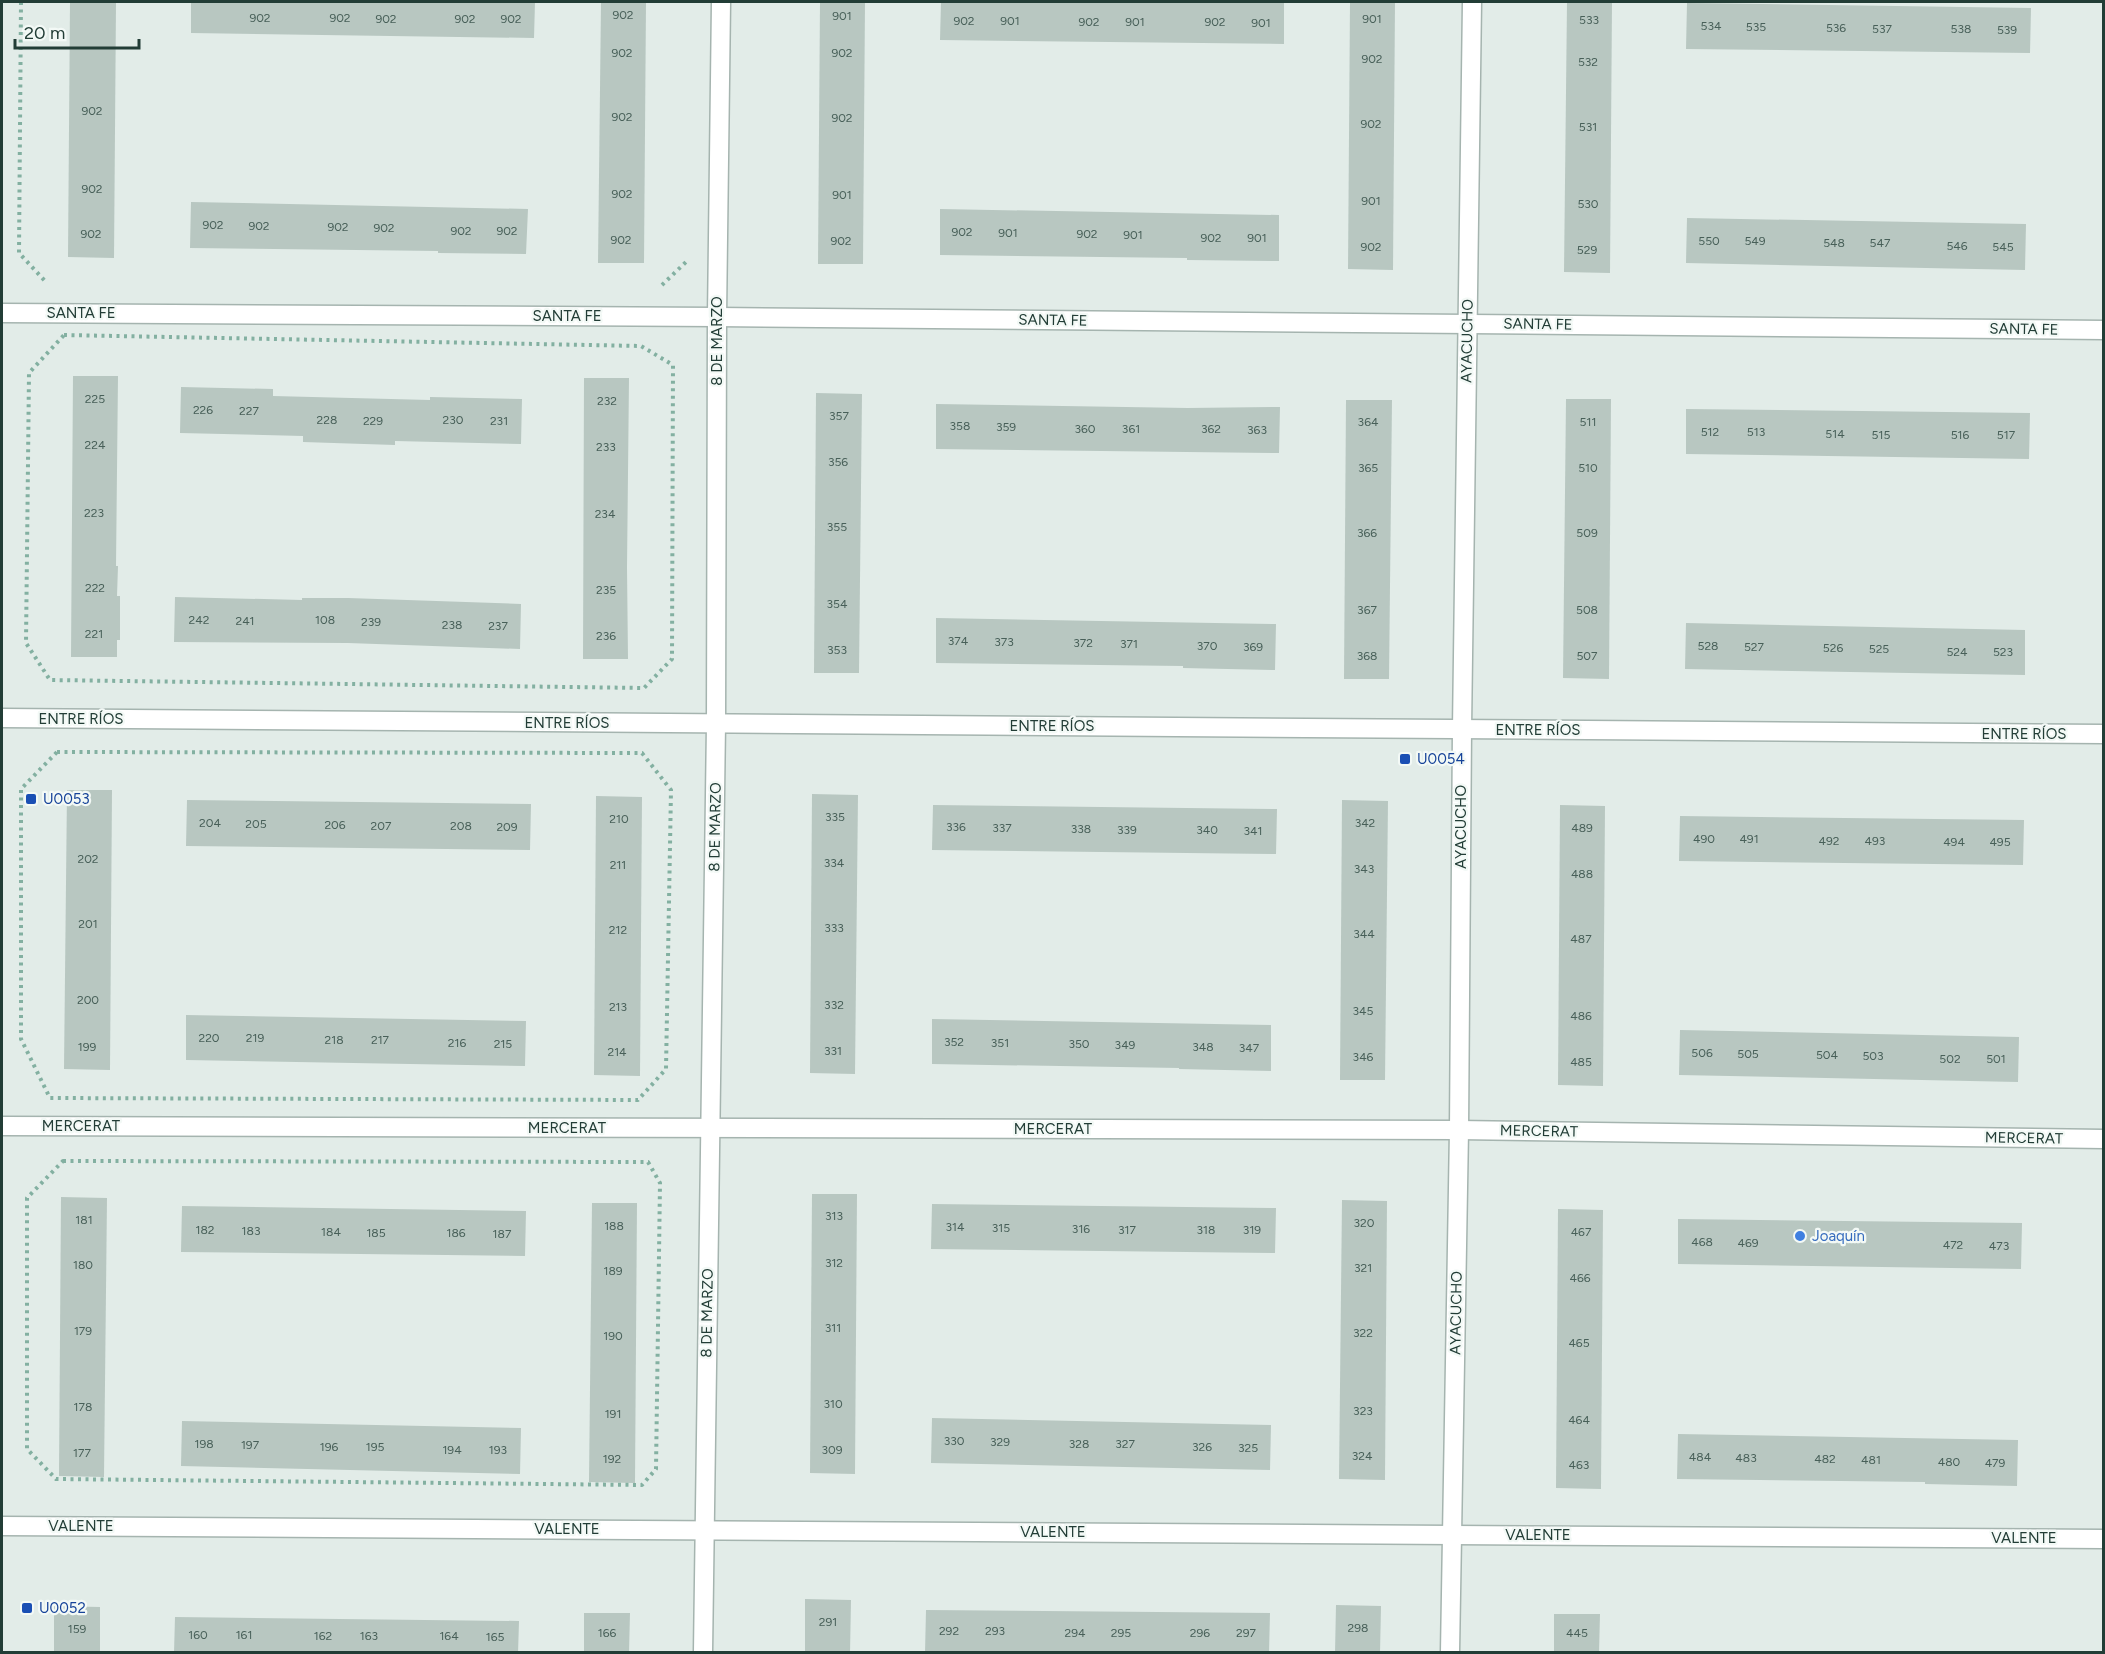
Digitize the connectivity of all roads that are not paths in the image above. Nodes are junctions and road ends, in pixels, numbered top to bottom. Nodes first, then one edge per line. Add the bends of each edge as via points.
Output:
1 (722, 2) edge
2 (1472, 2) edge
3 (2, 313) edge
4 (717, 316) junction
5 (1468, 323) junction
6 (2103, 330) edge
7 (2, 718) edge
8 (716, 724) junction
9 (1462, 729) junction
10 (2103, 734) edge
11 (2, 1126) edge
12 (710, 1128) junction
13 (1459, 1130) junction
14 (2103, 1139) edge
15 (2, 1526) edge
16 (704, 1530) junction
17 (1451, 1535) junction
18 (2103, 1539) edge
19 (703, 1653) edge
20 (1450, 1653) edge

1 - 4 street, 8 DE MARZO
2 - 5 street, AYACUCHO
3 - 4 street, SANTA FE
4 - 5 street, SANTA FE
4 - 8 street, 8 DE MARZO
5 - 6 street, SANTA FE
5 - 9 street, AYACUCHO
7 - 8 street, ENTRE RÍOS
8 - 9 street, ENTRE RÍOS
8 - 12 street, 8 DE MARZO
9 - 10 street, ENTRE RÍOS
9 - 13 street, AYACUCHO
11 - 12 street, MERCERAT
12 - 13 street, MERCERAT
12 - 16 street, 8 DE MARZO
13 - 14 street, MERCERAT
13 - 17 street, AYACUCHO
15 - 16 street, VALENTE
16 - 17 street, VALENTE
16 - 19 street, 8 DE MARZO
17 - 18 street, VALENTE
17 - 20 street, AYACUCHO

